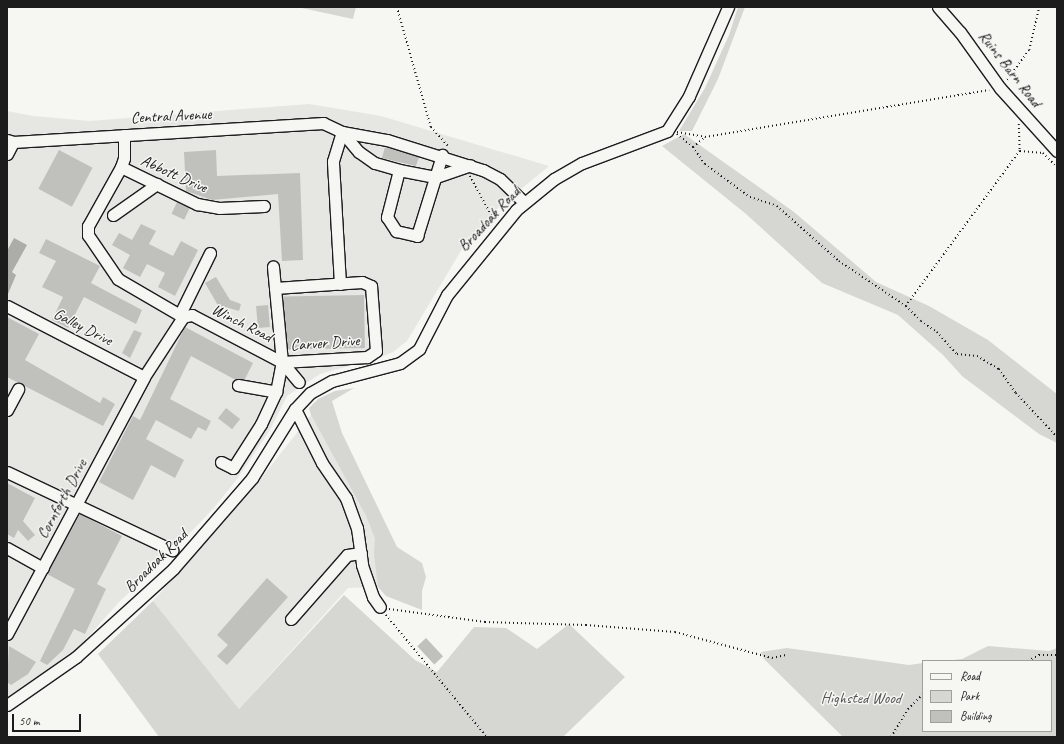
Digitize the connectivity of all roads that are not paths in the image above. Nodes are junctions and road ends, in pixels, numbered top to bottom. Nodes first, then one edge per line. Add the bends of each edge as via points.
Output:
1 (728, 7) edge
2 (938, 7) edge
3 (342, 132) junction
4 (124, 135) junction
5 (10, 141) edge
6 (1057, 151) edge
7 (7, 154) edge
8 (442, 156) junction
9 (466, 165) junction
10 (121, 167) junction
11 (399, 170) junction
12 (436, 177) junction
13 (157, 184) junction
14 (524, 202) junction
15 (264, 206) dead end
16 (113, 215) dead end
17 (210, 253) dead end
18 (273, 266) dead end
19 (340, 284) junction
20 (275, 288) junction
21 (7, 306) edge
22 (182, 315) junction
23 (282, 362) junction
24 (144, 377) junction
25 (299, 382) dead end
26 (238, 385) dead end
27 (18, 389) dead end
28 (276, 392) junction
29 (295, 409) junction
30 (7, 410) edge
31 (220, 462) dead end
32 (7, 472) edge
33 (78, 504) junction
34 (7, 548) edge
35 (172, 550) dead end
36 (361, 553) junction
37 (43, 568) junction
38 (380, 607) road end
39 (291, 619) dead end
40 (10, 621) edge
41 (7, 634) edge
42 (7, 705) edge

1 - 14 street, Broadoak Road via 689,96 667,131 582,163 554,179
2 - 6 street, Ruins Barn Road via 960,32 1000,88
3 - 4 street, Central Avenue via 322,123
3 - 8 street via 361,133
3 - 11 street via 359,152 375,163
3 - 19 street via 333,161
4 - 5 street, Central Avenue
4 - 10 street via 124,158
5 - 7 street, Central Avenue
8 - 9 street
8 - 12 street
9 - 12 street
9 - 14 street via 500,179
10 - 13 street, Abbott Drive
10 - 22 street, Winch Road via 88,226 88,235 118,279
11 - 12 street
11 - 12 street via 387,217 396,231 417,236
13 - 15 street, Abbott Drive via 197,204 219,208
13 - 16 street
14 - 29 street, Broadoak Road via 499,229 447,296 422,344 410,359 332,381 310,393
17 - 22 street, Cornforth Drive
18 - 20 street, Carver Drive
19 - 20 street, Carver Drive
19 - 23 street, Carver Drive via 362,282 372,286 376,352 367,357
20 - 23 street, Carver Drive
21 - 24 street, Galley Drive
22 - 23 street, Winch Road via 192,315
22 - 24 street, Cornforth Drive
23 - 25 street, Winch Road
23 - 28 street
24 - 33 street, Cornforth Drive
26 - 28 street
27 - 30 street
28 - 31 street via 261,424 233,468
29 - 36 street via 322,463 346,498 357,528
29 - 42 street, Broadoak Road via 252,478 173,569 76,657
32 - 33 street
33 - 35 street
33 - 37 street, Cornforth Drive
34 - 37 street
36 - 38 street via 373,597
36 - 39 street via 347,555
37 - 40 street, Cornforth Drive
40 - 41 street, Cornforth Drive

